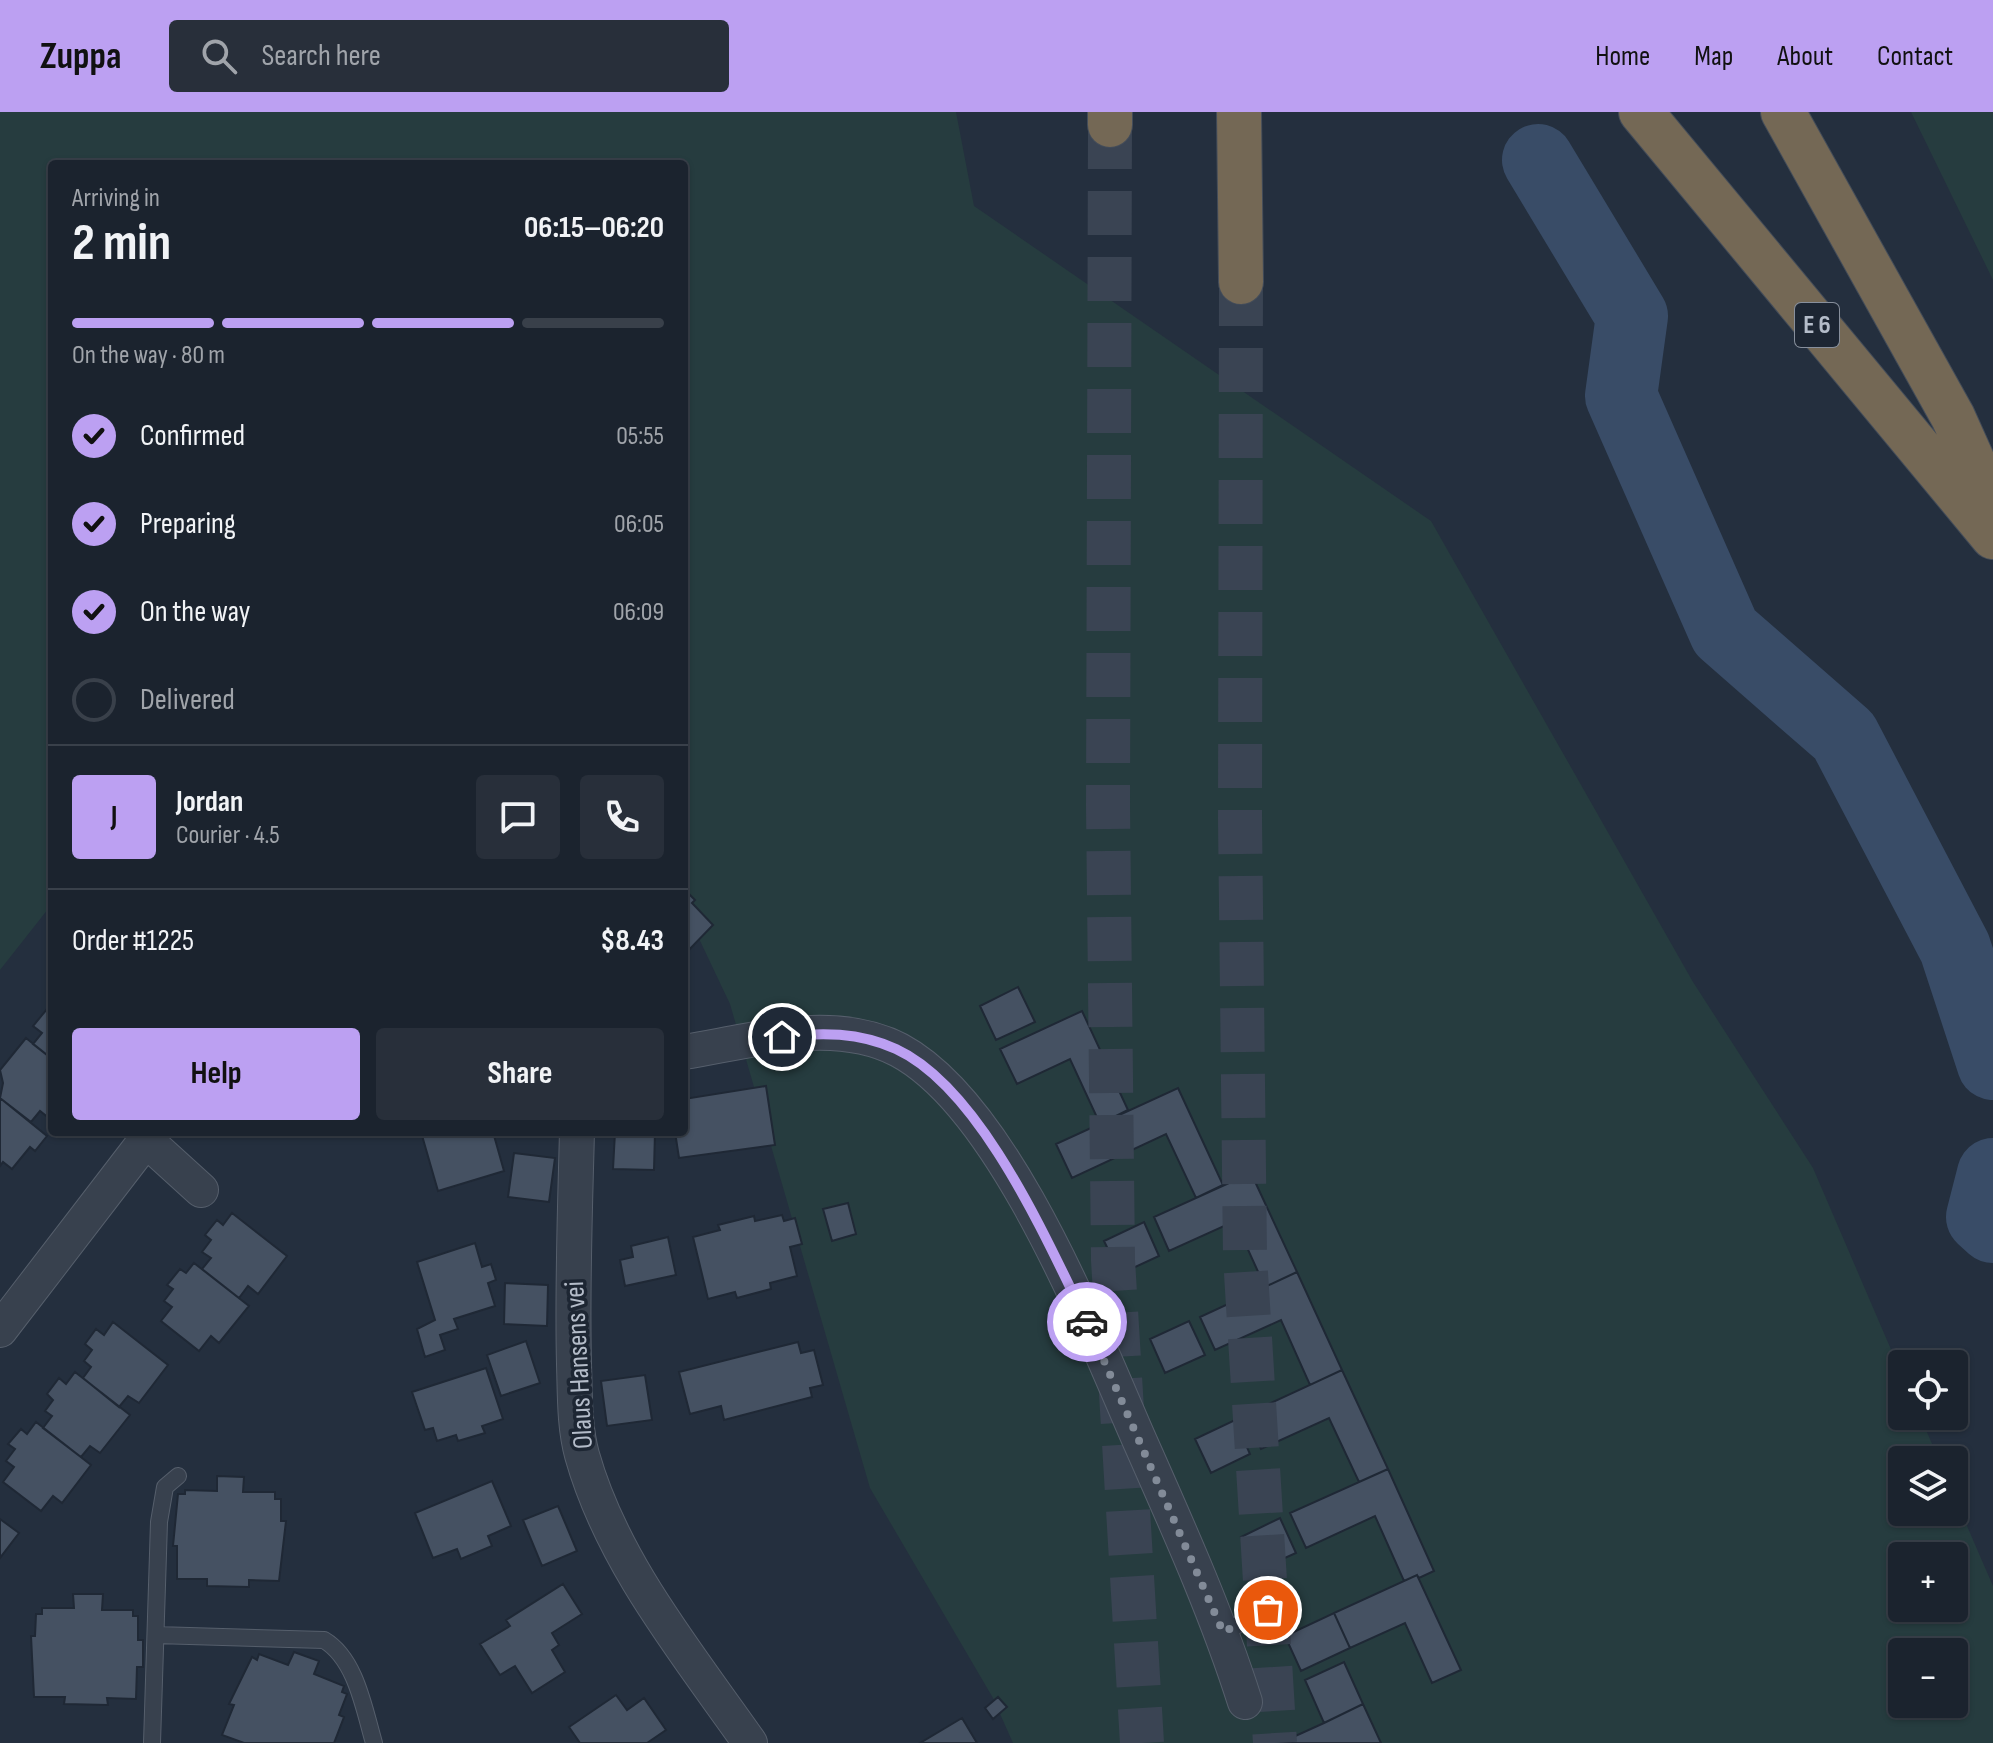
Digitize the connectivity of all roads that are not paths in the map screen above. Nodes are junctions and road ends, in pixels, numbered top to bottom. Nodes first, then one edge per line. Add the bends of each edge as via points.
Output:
1 (1239, 112) edge
2 (1641, 112) edge
3 (1783, 112) edge
4 (1241, 282) tunnel mouth
5 (1993, 506) edge
6 (1993, 537) edge
7 (688, 1051) edge
8 (149, 1136) edge
9 (577, 1136) edge
10 (201, 1190) dead end
11 (0, 1330) edge
12 (178, 1476) dead end
13 (1290, 1600) dead end
14 (1223, 1632) junction
15 (156, 1635) junction
16 (1245, 1702) dead end
17 (152, 1743) edge
18 (374, 1743) edge
19 (750, 1743) edge

1 - 4 highway
2 - 6 highway, E 6
3 - 5 highway via 1953,417
7 - 14 street via 839,1034 898,1050 944,1086 996,1150 1034,1213
8 - 10 street
8 - 11 street
9 - 19 street, Olaus Hansens vei via 573,1325 581,1451 594,1491 657,1611
12 - 15 lane via 162,1496
13 - 14 lane
14 - 16 street
15 - 17 lane
15 - 18 lane via 324,1640 339,1652 353,1677

